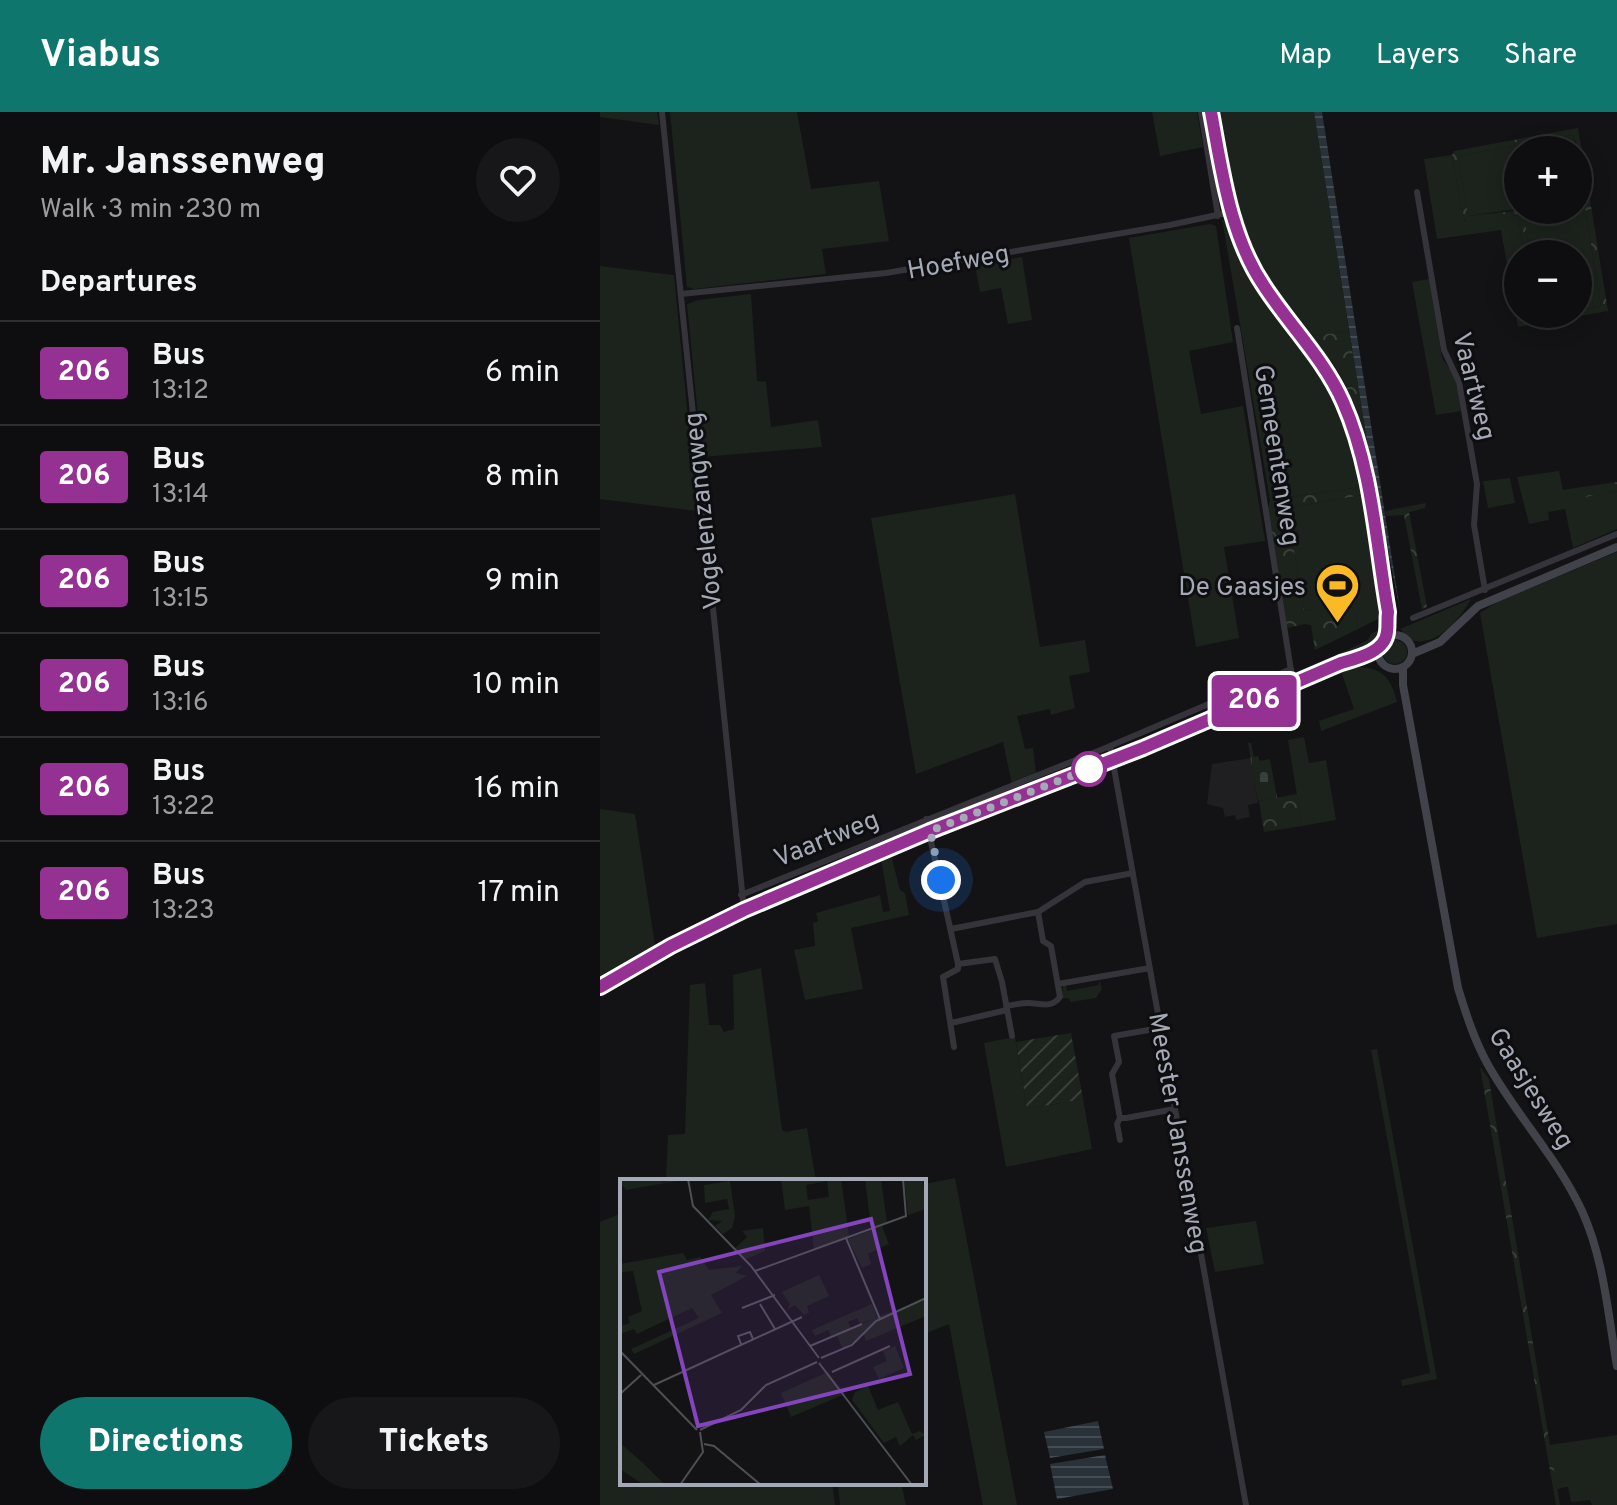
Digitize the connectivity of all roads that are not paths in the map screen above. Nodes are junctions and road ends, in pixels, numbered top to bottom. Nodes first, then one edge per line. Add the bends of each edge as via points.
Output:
1 (662, 112) edge
2 (1201, 112) edge
3 (1211, 112) edge
4 (1417, 192) dead end
5 (1226, 213) junction
6 (681, 294) junction
7 (1237, 328) dead end
8 (1617, 534) edge
9 (1617, 547) edge
10 (1487, 589) junction
11 (1493, 599) junction
12 (1388, 612) junction
13 (1413, 618) dead end
14 (1398, 635) junction
15 (1387, 637) junction
16 (1410, 644) junction
17 (1429, 646) junction
18 (1378, 649) junction
19 (1412, 654) junction
20 (1360, 658) junction
21 (1379, 659) junction
22 (1398, 668) junction
23 (1291, 669) junction
24 (1293, 683) junction
25 (1110, 746) junction
26 (1114, 760) junction
27 (926, 819) junction
28 (930, 831) junction
29 (1133, 873) junction
30 (741, 895) junction
31 (744, 910) junction
32 (1038, 912) junction
33 (951, 929) junction
34 (958, 964) junction
35 (1150, 968) junction
36 (1058, 984) junction
37 (600, 986) edge
38 (1007, 1008) junction
39 (951, 1023) junction
40 (1160, 1028) junction
41 (1012, 1036) dead end
42 (954, 1047) dead end
43 (1175, 1109) junction
44 (1120, 1118) junction
45 (1120, 1140) dead end
46 (1617, 1366) edge
47 (1246, 1505) edge

1 - 6 street, Vogelenzangweg
2 - 5 street, Gemeentenweg
3 - 5 main road, Gemeentenweg
4 - 10 street, Vaartweg via 1444,350 1459,382 1477,484 1474,525
5 - 6 street, Hoefweg via 886,273
5 - 12 main road, Gemeentenweg via 1263,285 1323,364 1351,422 1363,460
6 - 30 street, Vogelenzangweg
7 - 23 street, Gemeentenweg
8 - 10 street
9 - 11 main road
10 - 11 street, Vaartweg
10 - 13 street
11 - 17 main road
12 - 14 main road, Gemeentenweg
12 - 15 main road, Gemeentenweg
14 - 15 main road
14 - 16 main road
15 - 18 main road
16 - 17 main road
16 - 19 main road
17 - 19 main road
18 - 20 main road, Vaartweg
18 - 21 main road
19 - 22 main road
20 - 21 main road, Vaartweg
20 - 24 main road, Vaartweg
21 - 22 main road
22 - 46 main road, Gaasjesweg via 1467,1018 1487,1063 1561,1171 1583,1213 1598,1255
23 - 24 street, Gemeentenweg
23 - 25 street, Vaartweg
24 - 26 main road, Vaartweg
25 - 26 street
25 - 27 street, Vaartweg
26 - 28 main road, Vaartweg
26 - 29 street, Meester Janssenweg
27 - 28 street
27 - 30 street, Vaartweg
28 - 31 main road, Vaartweg
28 - 33 street
29 - 32 street via 1085,882
29 - 35 street, Meester Janssenweg
30 - 31 street, Vogelenzangweg
31 - 37 main road, Vaartweg
32 - 33 street
32 - 36 street
33 - 34 street
34 - 38 street via 995,959
34 - 39 street via 943,977
35 - 36 street
35 - 40 street, Meester Janssenweg
36 - 38 street via 1058,1000
38 - 39 street
38 - 41 street
39 - 42 street
40 - 43 street, Meester Janssenweg
40 - 44 street via 1114,1036 1119,1062 1112,1074
43 - 44 street
43 - 47 street, Meester Janssenweg
44 - 45 street

